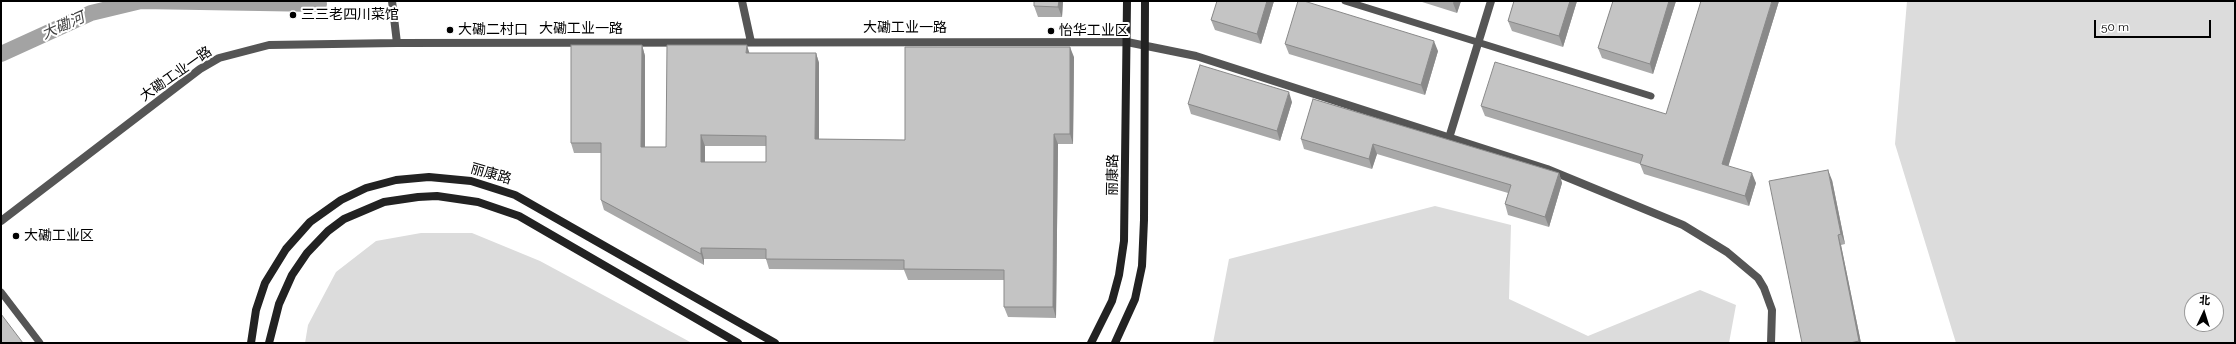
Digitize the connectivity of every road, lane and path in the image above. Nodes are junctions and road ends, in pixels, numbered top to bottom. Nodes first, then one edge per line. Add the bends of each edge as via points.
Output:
1 (392, 1) edge
2 (742, 1) edge
3 (1127, 1) edge
4 (1145, 1) edge
5 (1345, 1) edge
6 (1491, 1) edge
7 (751, 42) junction
8 (1127, 42) junction
9 (1478, 42) junction
10 (397, 43) junction
11 (1145, 44) junction
12 (1651, 96) dead end
13 (1449, 138) junction
14 (1, 221) edge
15 (1, 292) edge
16 (40, 343) edge
17 (251, 343) edge
18 (269, 343) edge
19 (738, 343) edge
20 (774, 343) edge
21 (1091, 343) edge
22 (1115, 343) edge
23 (1771, 343) edge

1 - 10 street
2 - 7 street
3 - 8 street, 丽康路
4 - 11 street
5 - 9 lane
6 - 9 street
7 - 8 street, 大磡工业一路
7 - 10 street, 大磡工业一路
8 - 11 street, 大磡工业一路
8 - 21 street, 丽康路 via 1125,220 1122,254 1112,301
9 - 12 lane
9 - 13 street
10 - 14 street, 大磡工业一路 via 270,46 219,58 200,69
11 - 13 street, 大磡工业一路 via 1196,56
11 - 22 street via 1142,266 1135,299
13 - 23 street, 大磡工业一路 via 1547,169 1683,225 1703,236 1758,278 1772,310
15 - 16 lane
17 - 20 street, 丽康路 via 257,306 268,278 292,242 310,222 341,200 366,188 396,180 429,177 471,181 520,197
18 - 19 street via 279,304 292,276 307,253 328,231 344,219 384,202 418,196 478,202 519,216

